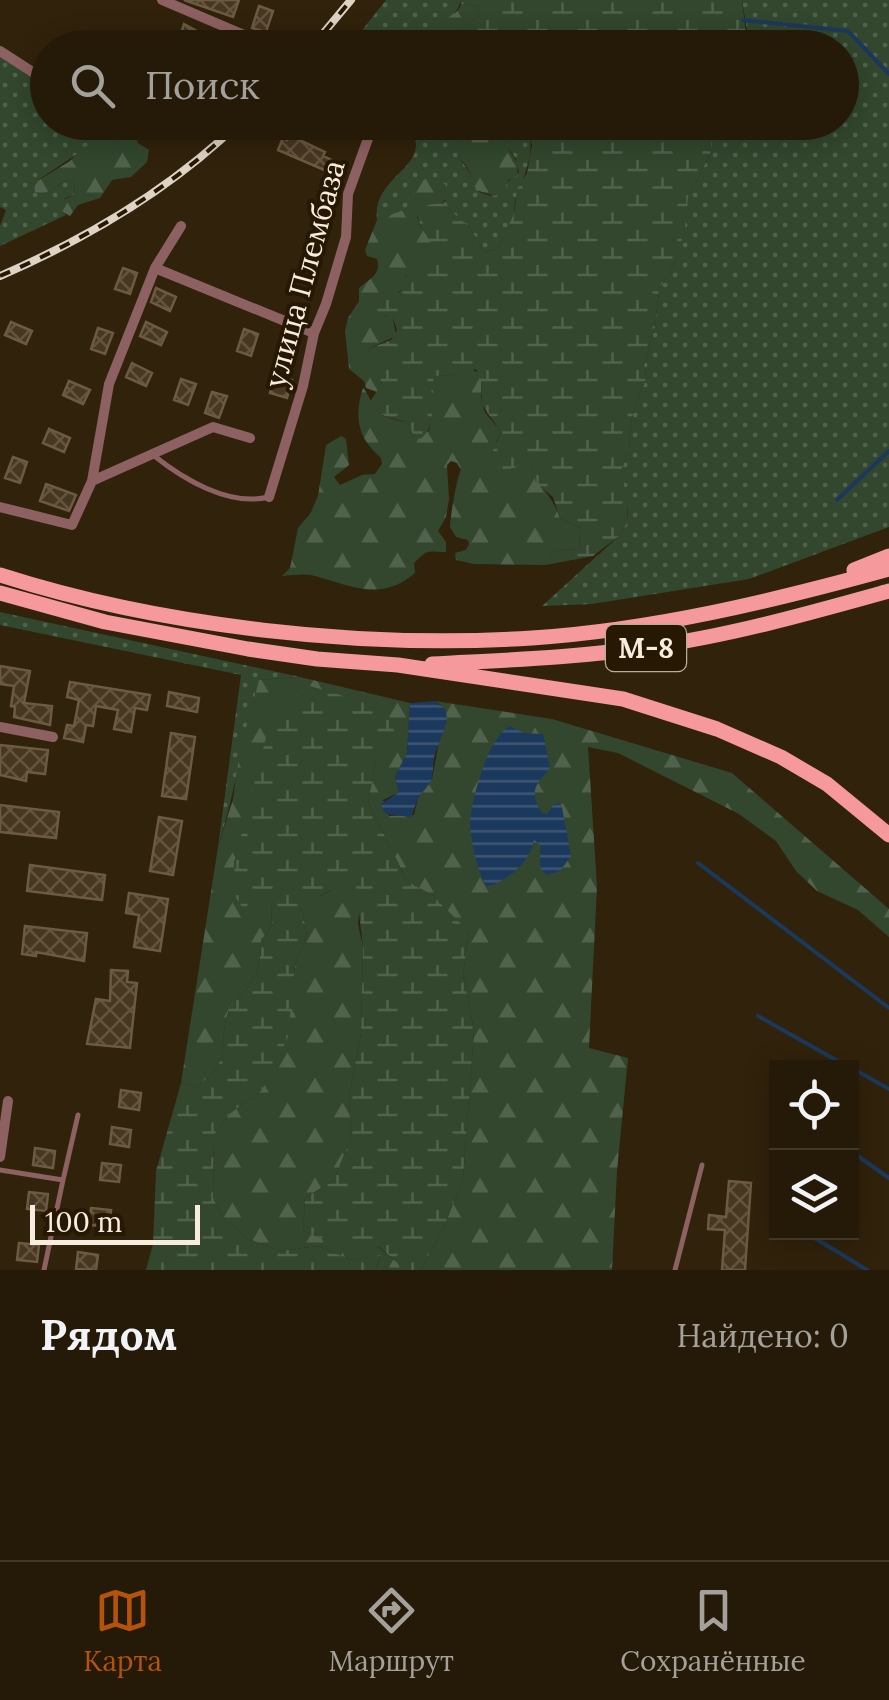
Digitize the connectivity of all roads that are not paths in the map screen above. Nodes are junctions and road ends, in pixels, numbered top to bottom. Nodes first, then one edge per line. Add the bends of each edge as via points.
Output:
1 (162, 0) edge
2 (232, 30) edge
3 (0, 51) edge
4 (30, 70) edge
5 (368, 140) edge
6 (181, 226) dead end
7 (154, 268) junction
8 (314, 333) junction
9 (250, 438) dead end
10 (150, 453) junction
11 (92, 481) junction
12 (269, 497) joint
13 (0, 507) edge
14 (889, 556) edge
15 (889, 569) edge
16 (0, 574) edge
17 (889, 591) edge
18 (800, 592) junction
19 (0, 593) edge
20 (398, 665) junction
21 (0, 727) edge
22 (53, 737) dead end
23 (889, 834) edge
24 (8, 1101) dead end
25 (78, 1115) dead end
26 (0, 1158) edge
27 (702, 1166) dead end
28 (0, 1170) edge
29 (63, 1180) junction
30 (44, 1270) edge
31 (674, 1270) edge

1 - 2 street
3 - 4 street
5 - 8 street, улица Плембаза via 348,194 346,237
6 - 7 street
7 - 8 street
7 - 11 street via 104,402
8 - 12 street, улица Плембаза
9 - 10 street via 213,426
10 - 11 street
10 - 12 lane via 191,482 252,501
11 - 13 street via 72,525
14 - 18 main road, М-8
15 - 18 main road, М-8
16 - 18 main road, М-8 via 182,617 438,641 605,629
17 - 20 main road, М-8 via 650,647
19 - 20 main road, М-8 via 230,646
20 - 23 main road via 623,699 717,729 807,770
21 - 22 street
24 - 26 street
25 - 29 lane
27 - 31 lane
28 - 29 lane
29 - 30 lane

